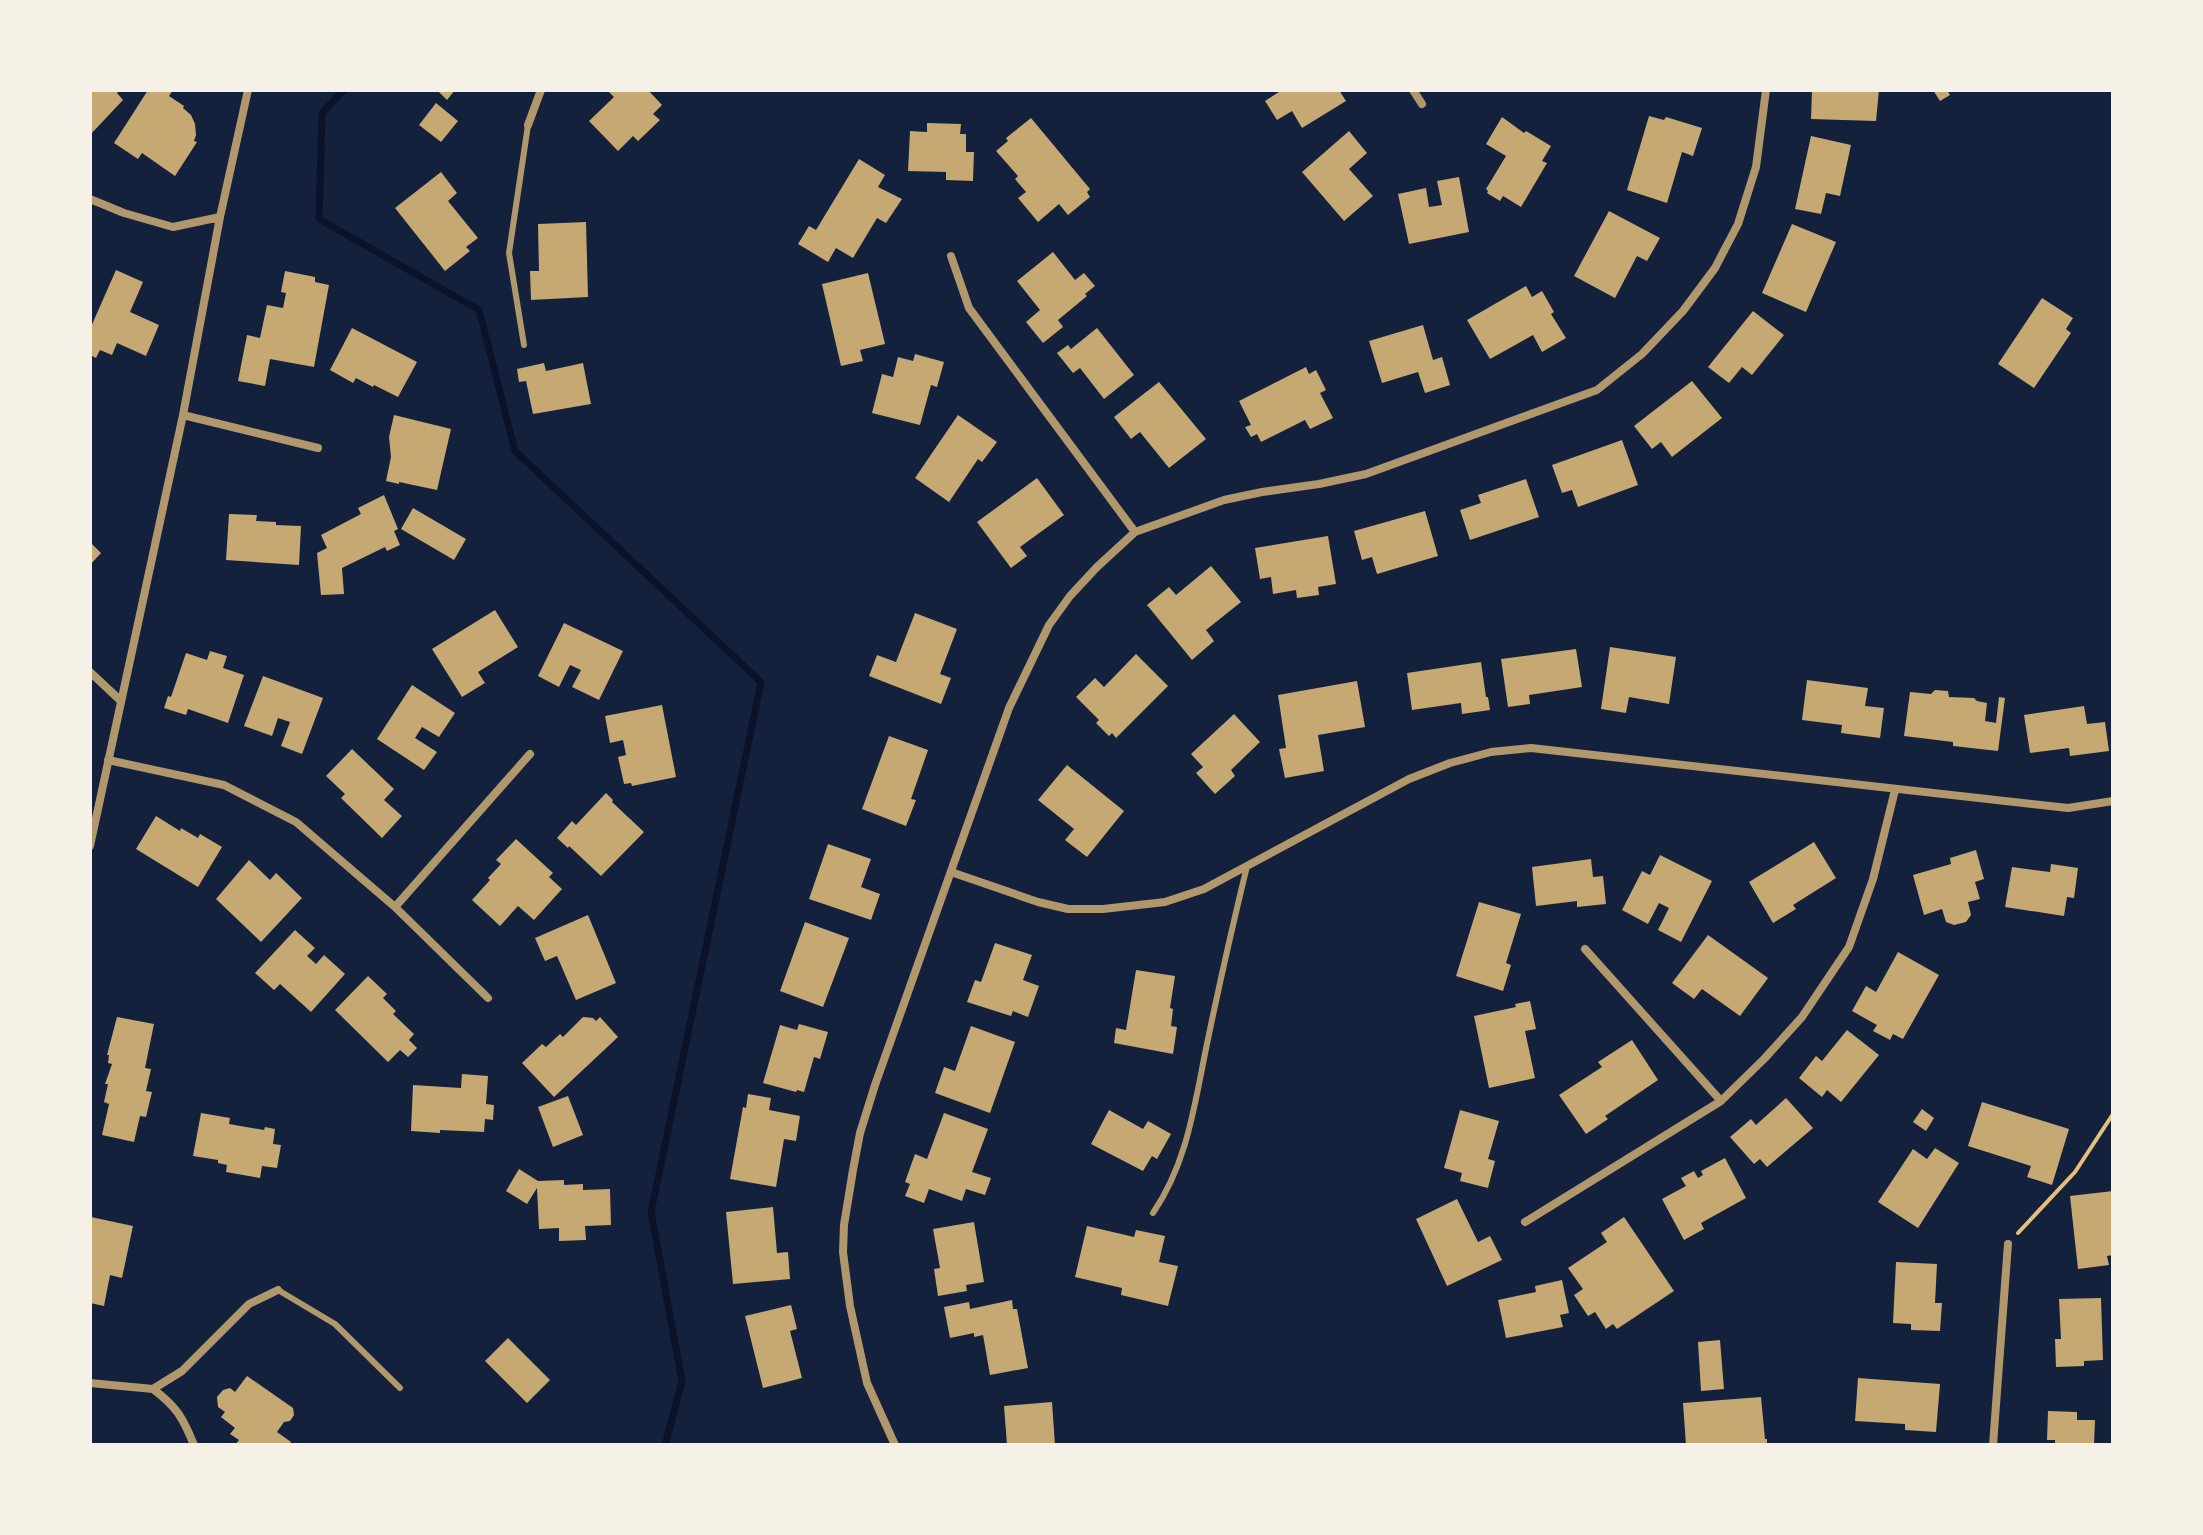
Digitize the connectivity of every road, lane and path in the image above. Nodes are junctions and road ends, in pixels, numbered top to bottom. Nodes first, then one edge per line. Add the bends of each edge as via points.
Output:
1 (248, 90) edge
2 (541, 90) edge
3 (1413, 90) edge
4 (1766, 90) edge
5 (1422, 104) dead end
6 (528, 125) joint
7 (90, 199) edge
8 (220, 217) junction
9 (951, 256) dead end
10 (524, 345) dead end
11 (183, 415) junction
12 (318, 448) dead end
13 (1135, 532) junction
14 (90, 672) edge
15 (121, 701) junction
16 (530, 754) dead end
17 (108, 760) junction
18 (1895, 790) junction
19 (2113, 801) edge
20 (90, 846) edge
21 (1247, 866) junction
22 (951, 872) junction
23 (395, 907) junction
24 (1585, 949) dead end
25 (488, 998) dead end
26 (1721, 1101) junction
27 (2113, 1114) edge
28 (1153, 1213) dead end
29 (1525, 1222) dead end
30 (2008, 1244) joint
31 (278, 1290) joint
32 (90, 1383) edge
33 (400, 1388) dead end
34 (153, 1389) junction
35 (194, 1445) edge
36 (895, 1445) edge
37 (1993, 1445) edge

1 - 8 street
2 - 6 street
3 - 5 street
4 - 13 street via 1756,167 1738,224 1715,268 1642,354 1597,390 1366,474 1224,500
6 - 10 lane via 509,253
7 - 8 street via 173,227
8 - 11 street
9 - 13 street via 969,308
11 - 12 street
11 - 15 street
13 - 22 street via 1079,586 1049,625 1009,708
14 - 15 street
15 - 17 street
16 - 23 street
17 - 20 street
17 - 23 street via 224,785 296,822
18 - 19 street via 2068,808
18 - 21 street via 1531,748 1491,752 1409,779
18 - 26 street via 1849,947 1802,1017
21 - 22 street via 1165,902 1080,909 1038,902
21 - 28 lane via 1182,1158
22 - 36 street via 860,1133 844,1225 845,1277 855,1335 867,1383
23 - 25 street
24 - 26 street
26 - 29 street
27 - 30 path via 2075,1172
30 - 37 street
31 - 33 lane via 335,1324
31 - 34 street via 249,1304 182,1371
32 - 34 street
34 - 35 street via 184,1419

